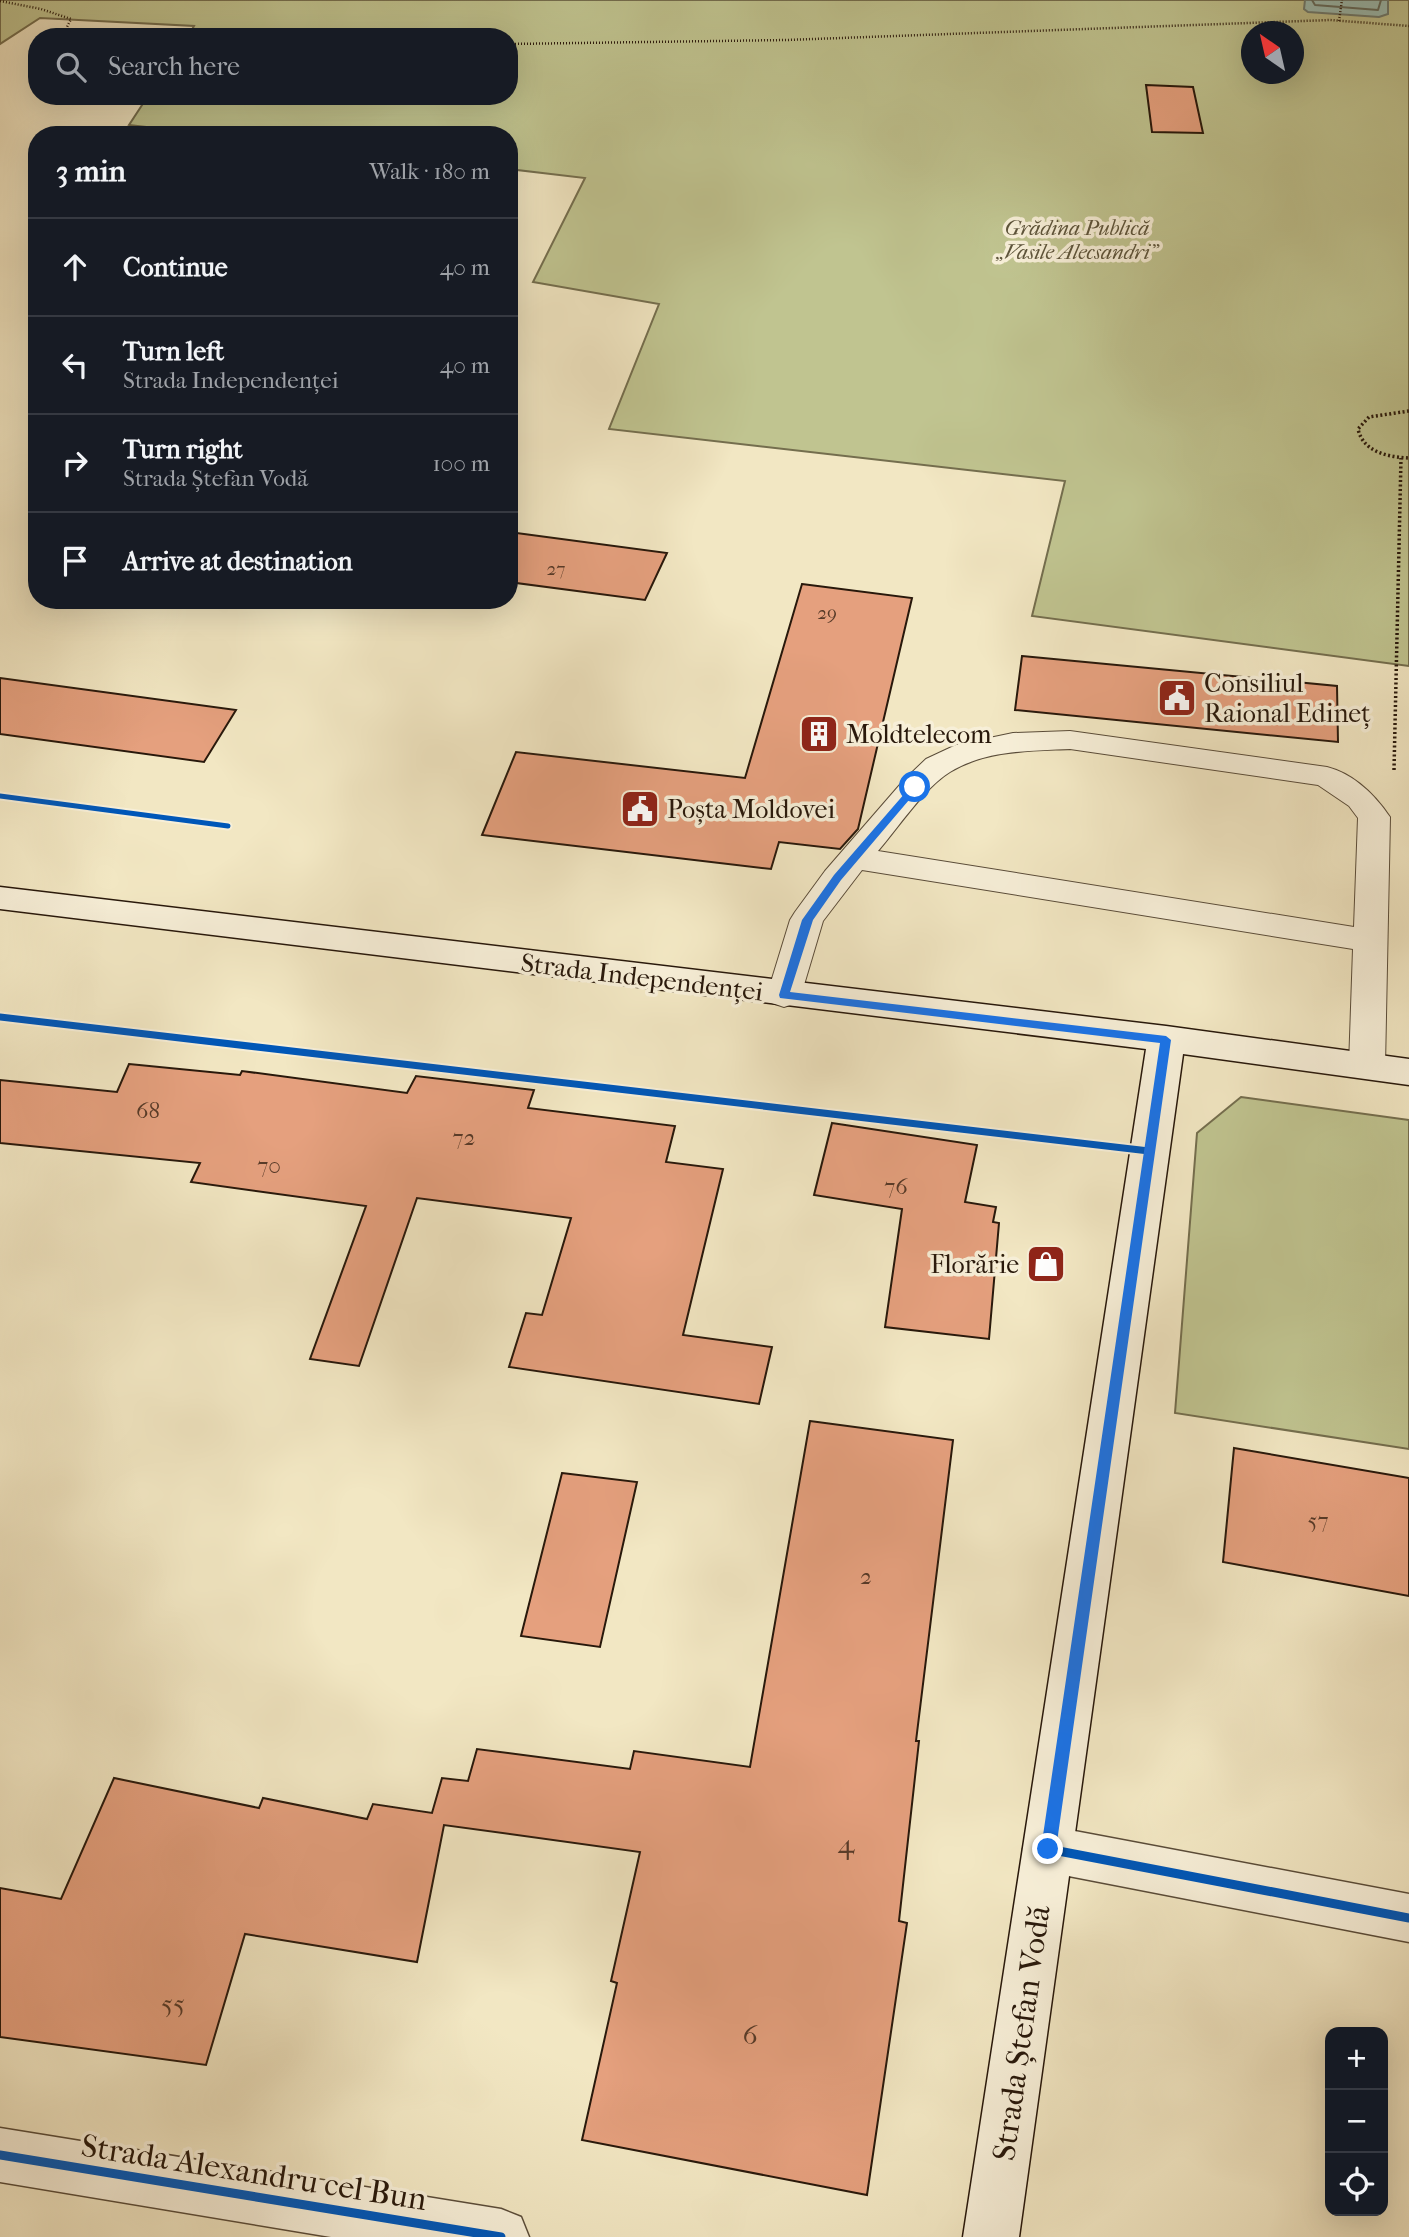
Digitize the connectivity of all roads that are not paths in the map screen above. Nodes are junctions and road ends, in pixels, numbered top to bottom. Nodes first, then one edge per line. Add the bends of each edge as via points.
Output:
1 (855, 858) junction
2 (0, 898) edge
3 (1370, 941) junction
4 (784, 995) junction
5 (1166, 1040) junction
6 (1367, 1066) junction
7 (1409, 1072) edge
8 (1048, 1849) junction
9 (1409, 1918) edge
10 (0, 2155) edge
11 (501, 2237) edge
12 (991, 2237) edge

1 - 3 lane
1 - 3 lane via 937,766 967,752 1013,742 1070,740 1327,777 1360,799 1374,817
1 - 4 lane via 807,920
2 - 4 main road, Strada Independenței
3 - 6 lane
4 - 5 main road, Strada Independenței
5 - 6 main road, Strada Independenței
5 - 8 main road, Strada Ștefan Vodă
6 - 7 main road, Strada Independenței
8 - 9 main road
8 - 12 main road, Strada Ștefan Vodă
10 - 11 main road, Strada Alexandru cel Bun

